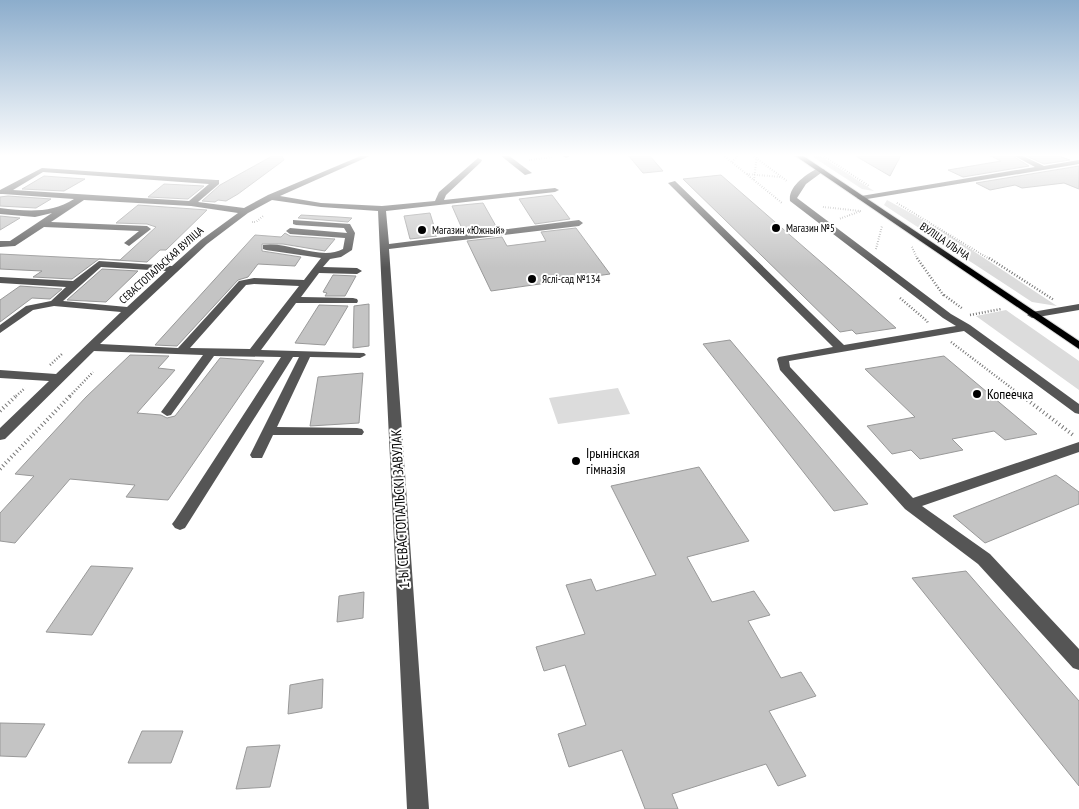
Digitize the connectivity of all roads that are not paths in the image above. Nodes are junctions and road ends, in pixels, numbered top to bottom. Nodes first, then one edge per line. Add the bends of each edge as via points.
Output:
1 (14, 193) edge
2 (204, 193) edge
3 (281, 193) edge
4 (443, 193) edge
5 (532, 193) edge
6 (682, 193) edge
7 (795, 193) edge
8 (854, 193) edge
9 (890, 193) edge
10 (82, 197) junction
11 (271, 197) junction
12 (861, 198) junction
13 (191, 204) junction
14 (438, 204) junction
15 (67, 207) junction
16 (382, 209) junction
17 (0, 211) edge
18 (245, 211) junction
19 (296, 222) dead end
20 (578, 223) dead end
21 (42, 224) junction
22 (290, 231) dead end
23 (351, 236) junction
24 (129, 243) dead end
25 (0, 244) edge
26 (266, 247) dead end
27 (384, 247) junction
28 (327, 256) junction
29 (174, 269) junction
30 (316, 270) junction
31 (357, 271) dead end
32 (0, 280) edge
33 (306, 283) junction
34 (76, 284) junction
35 (293, 300) junction
36 (353, 301) dead end
37 (54, 303) junction
38 (1079, 307) edge
39 (129, 310) junction
40 (1032, 314) junction
41 (966, 327) junction
42 (0, 330) edge
43 (1079, 346) edge
44 (91, 347) junction
45 (842, 349) junction
46 (180, 352) junction
47 (211, 352) junction
48 (253, 353) junction
49 (289, 354) junction
50 (306, 354) junction
51 (360, 355) dead end
52 (0, 374) edge
53 (58, 378) junction
54 (1079, 410) edge
55 (167, 412) dead end
56 (268, 432) junction
57 (357, 432) dead end
58 (0, 436) edge
59 (1079, 447) edge
60 (257, 455) dead end
61 (910, 505) junction
62 (180, 524) dead end
63 (1079, 662) edge
64 (418, 809) edge

1 - 10 street
2 - 13 street
3 - 11 street, СЕВАСТОПАЛЬСКАЯ ВУЛІЦА
4 - 14 street
5 - 14 street
6 - 45 street
7 - 41 street via 793,199
8 - 12 main road, ВУЛІЦА ІЛЬІЧА
9 - 12 street
10 - 13 street
10 - 15 street
11 - 16 street via 321,205
11 - 18 street, СЕВАСТОПАЛЬСКАЯ ВУЛІЦА
12 - 40 main road, ВУЛІЦА ІЛЬІЧА
13 - 18 street
14 - 16 street
15 - 17 street via 35,214
15 - 21 street
16 - 27 street, 1-Ы СЕВАСТОПАЛЬСКІ ЗАВУЛАК
18 - 29 street, СЕВАСТОПАЛЬСКАЯ ВУЛІЦА
19 - 23 street via 347,226
20 - 27 street
21 - 24 street via 147,229
21 - 25 street via 12,244
22 - 23 street
23 - 28 street via 347,250
26 - 28 street
27 - 64 street, 1-Ы СЕВАСТОПАЛЬСКІ ЗАВУЛАК
28 - 30 street
29 - 34 street via 99,264
29 - 39 street, СЕВАСТОПАЛЬСКАЯ ВУЛІЦА
30 - 31 street
30 - 33 street
32 - 34 street
33 - 35 street
33 - 46 street via 243,283
34 - 37 street
35 - 36 street
35 - 48 street
37 - 39 street
37 - 42 street via 30,308
38 - 40 street
39 - 44 street, СЕВАСТОПАЛЬСКАЯ ВУЛІЦА
40 - 43 main road, ВУЛІЦА ІЛЬІЧА
41 - 45 street
41 - 54 street
44 - 46 street
44 - 53 street, СЕВАСТОПАЛЬСКАЯ ВУЛІЦА
45 - 61 street via 784,360 784,368
46 - 47 street
47 - 48 street
47 - 55 street
48 - 49 street
49 - 50 street
49 - 62 street
50 - 51 street
50 - 56 street
52 - 53 street
53 - 58 street, СЕВАСТОПАЛЬСКАЯ ВУЛІЦА
56 - 57 street
56 - 60 street
59 - 61 street
61 - 63 street via 984,559

